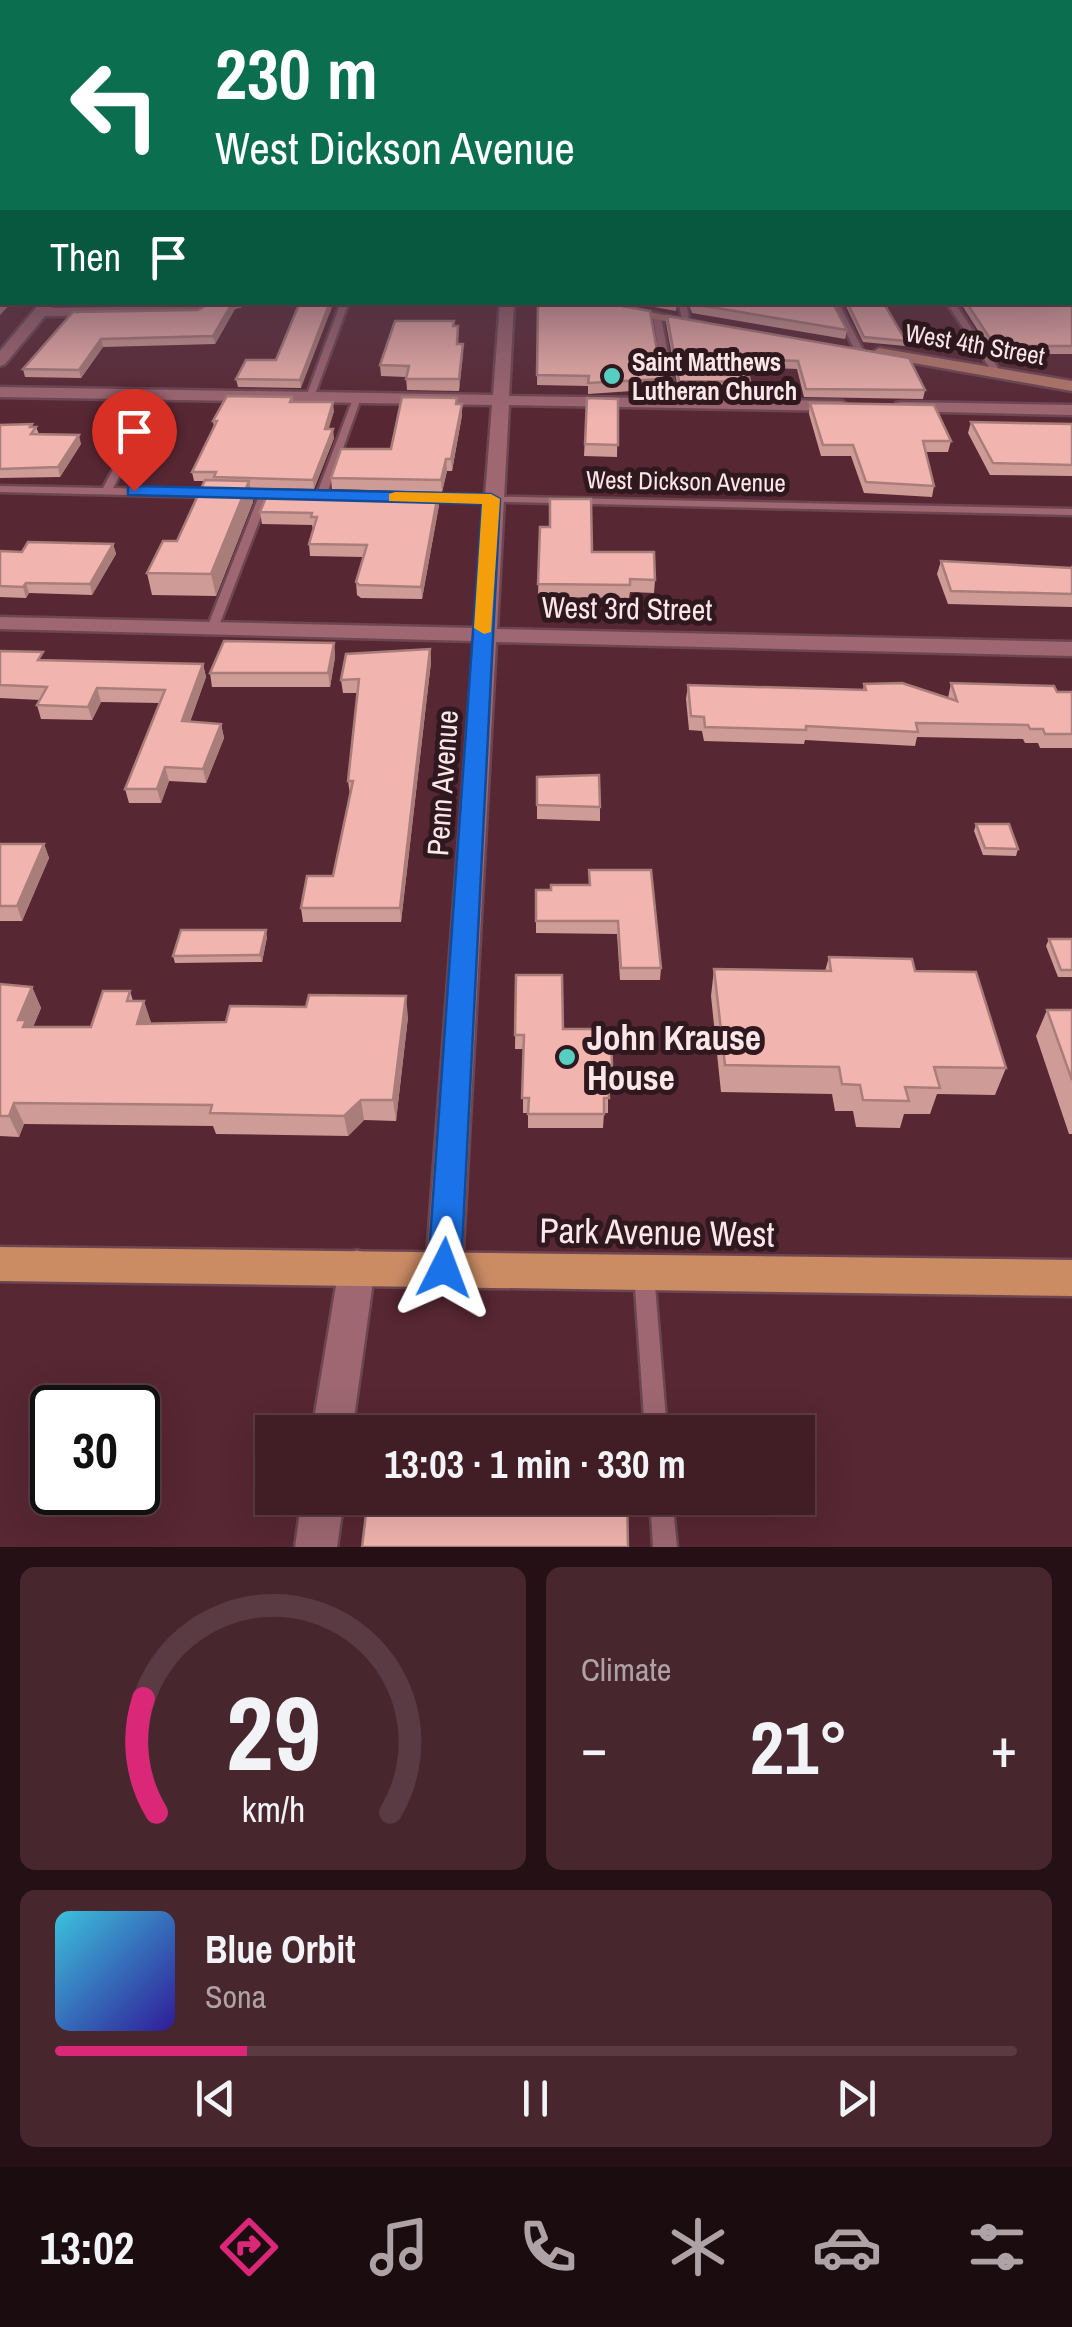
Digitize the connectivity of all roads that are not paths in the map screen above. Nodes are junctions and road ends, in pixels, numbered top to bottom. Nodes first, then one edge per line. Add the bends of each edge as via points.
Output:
1 (344, 305) edge
2 (507, 305) edge
3 (590, 305) edge
4 (683, 305) edge
5 (836, 305) edge
6 (952, 305) edge
7 (45, 307) edge
8 (199, 312) edge
9 (658, 317) junction
10 (687, 322) junction
11 (706, 325) edge
12 (7, 344) edge
13 (840, 347) edge
14 (859, 350) junction
15 (0, 361) edge
16 (998, 374) junction
17 (1072, 386) edge
18 (0, 392) edge
19 (158, 394) junction
20 (310, 397) junction
21 (357, 398) junction
22 (501, 400) junction
23 (672, 403) junction
24 (852, 406) edge
25 (892, 407) edge
26 (1072, 410) edge
27 (0, 489) edge
28 (107, 490) junction
29 (264, 495) junction
30 (320, 496) junction
31 (340, 496) edge
32 (416, 498) edge
33 (491, 499) junction
34 (1072, 512) edge
35 (0, 622) edge
36 (213, 628) junction
37 (484, 634) junction
38 (1072, 649) edge
39 (0, 1264) edge
40 (357, 1267) junction
41 (444, 1268) junction
42 (644, 1272) junction
43 (1072, 1278) edge
44 (335, 1415) edge
45 (655, 1415) edge
46 (321, 1515) edge
47 (662, 1515) edge
48 (316, 1547) edge
49 (665, 1547) edge

1 - 20 lane
2 - 22 street, Penn Avenue
3 - 9 main road
4 - 10 lane
5 - 14 lane
6 - 16 lane
7 - 8 street
7 - 12 street
9 - 10 main road
9 - 23 lane
10 - 11 main road
12 - 15 street
13 - 14 main road, West 4th Street
14 - 16 main road, West 4th Street
16 - 17 main road, West 4th Street
18 - 19 street
19 - 20 street
19 - 28 lane
20 - 21 street
21 - 22 street
21 - 30 lane
22 - 23 street
22 - 33 street, Penn Avenue
23 - 24 street
25 - 26 street
27 - 28 lane
28 - 29 lane
29 - 30 lane
29 - 36 lane
30 - 31 lane
32 - 33 lane, West Dickson Avenue
33 - 34 lane, West Dickson Avenue
33 - 37 street, Penn Avenue
35 - 36 street, West 3rd Street
36 - 37 street, West 3rd Street
37 - 38 street, West 3rd Street
37 - 41 street, Penn Avenue
39 - 40 main road, Park Avenue West
40 - 41 main road, Park Avenue West
40 - 44 street
41 - 42 main road, Park Avenue West
42 - 43 main road, Park Avenue West
42 - 45 lane
46 - 48 street
47 - 49 lane

